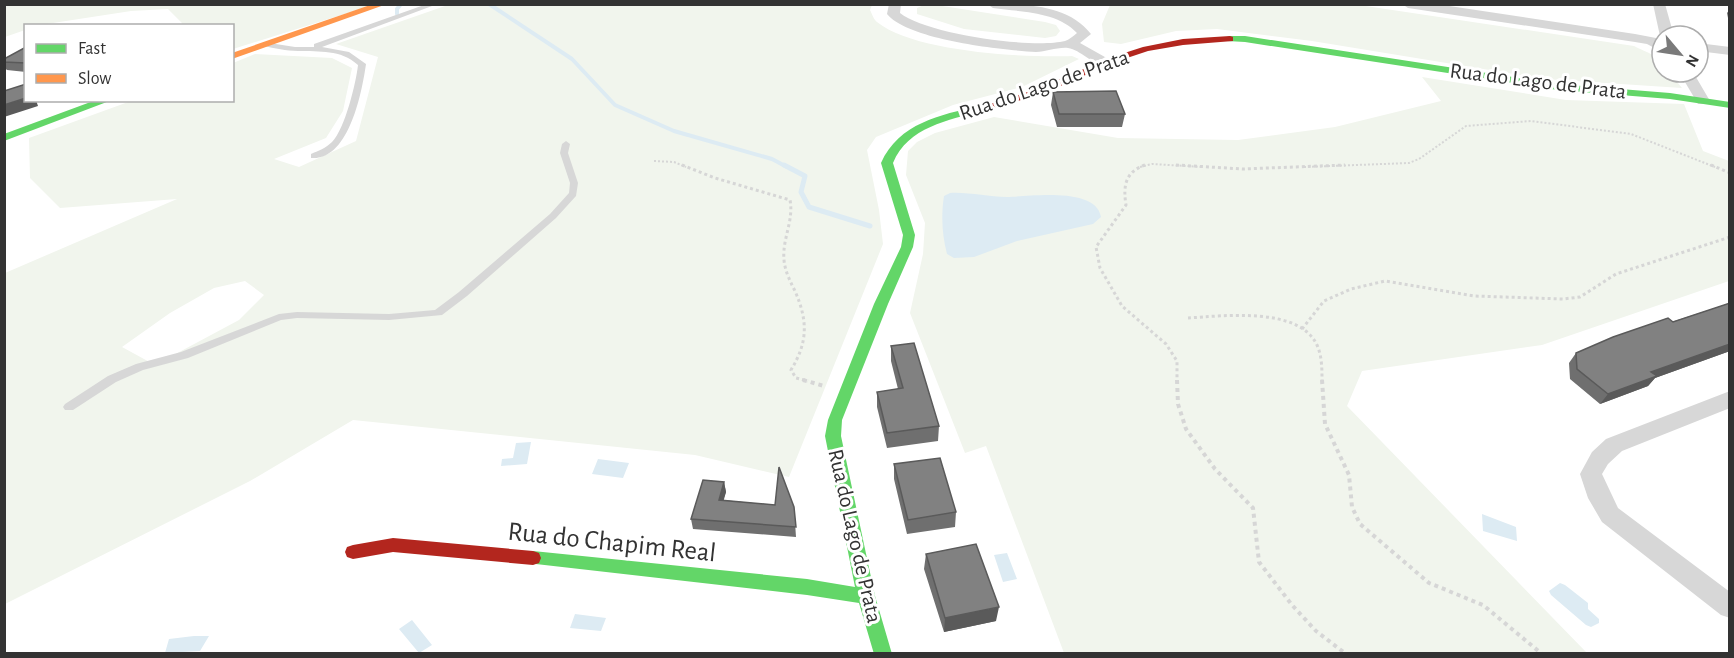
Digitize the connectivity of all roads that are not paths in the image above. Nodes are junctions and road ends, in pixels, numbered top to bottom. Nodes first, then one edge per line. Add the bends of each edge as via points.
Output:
1 (383, 4) edge
2 (895, 4) edge
3 (993, 4) edge
4 (1408, 4) edge
5 (1659, 4) edge
6 (429, 6) dead end
7 (1663, 24) edge
8 (1650, 41) edge
9 (266, 44) junction
10 (1071, 44) junction
11 (308, 48) junction
12 (1710, 48) edge
13 (1730, 51) edge
14 (234, 55) edge
15 (1105, 61) junction
16 (1693, 84) edge
17 (1703, 101) junction
18 (102, 102) edge
19 (1730, 105) edge
20 (4, 138) edge
21 (566, 144) dead end
22 (314, 156) dead end
23 (1730, 399) edge
24 (69, 406) dead end
25 (353, 552) dead end
26 (866, 596) junction
27 (1730, 607) edge
28 (883, 654) edge

1 - 9 street
2 - 10 street via 893,14 904,23 961,39 1038,48
3 - 10 street via 1062,16 1078,24 1084,33
4 - 8 street
5 - 7 street
6 - 11 lane
9 - 11 lane
9 - 14 street
10 - 15 street
11 - 22 lane via 339,50 353,55 362,64 340,139
12 - 13 street
15 - 17 street, Rua do Lago de Prata via 1161,45 1245,39 1558,87
15 - 26 street, Rua do Lago de Prata via 1037,92 933,123 897,142 890,152 887,163 909,235 907,247 835,420 833,436
16 - 17 street
17 - 19 street, Rua do Lago de Prata
18 - 20 street
21 - 24 lane via 564,153 574,183 573,194 553,216 438,313 279,317 184,355 140,367
23 - 27 street via 1614,445 1591,474 1610,514
25 - 26 street, Rua do Chapim Real via 393,545 429,547
26 - 28 street, Rua do Lago de Prata

